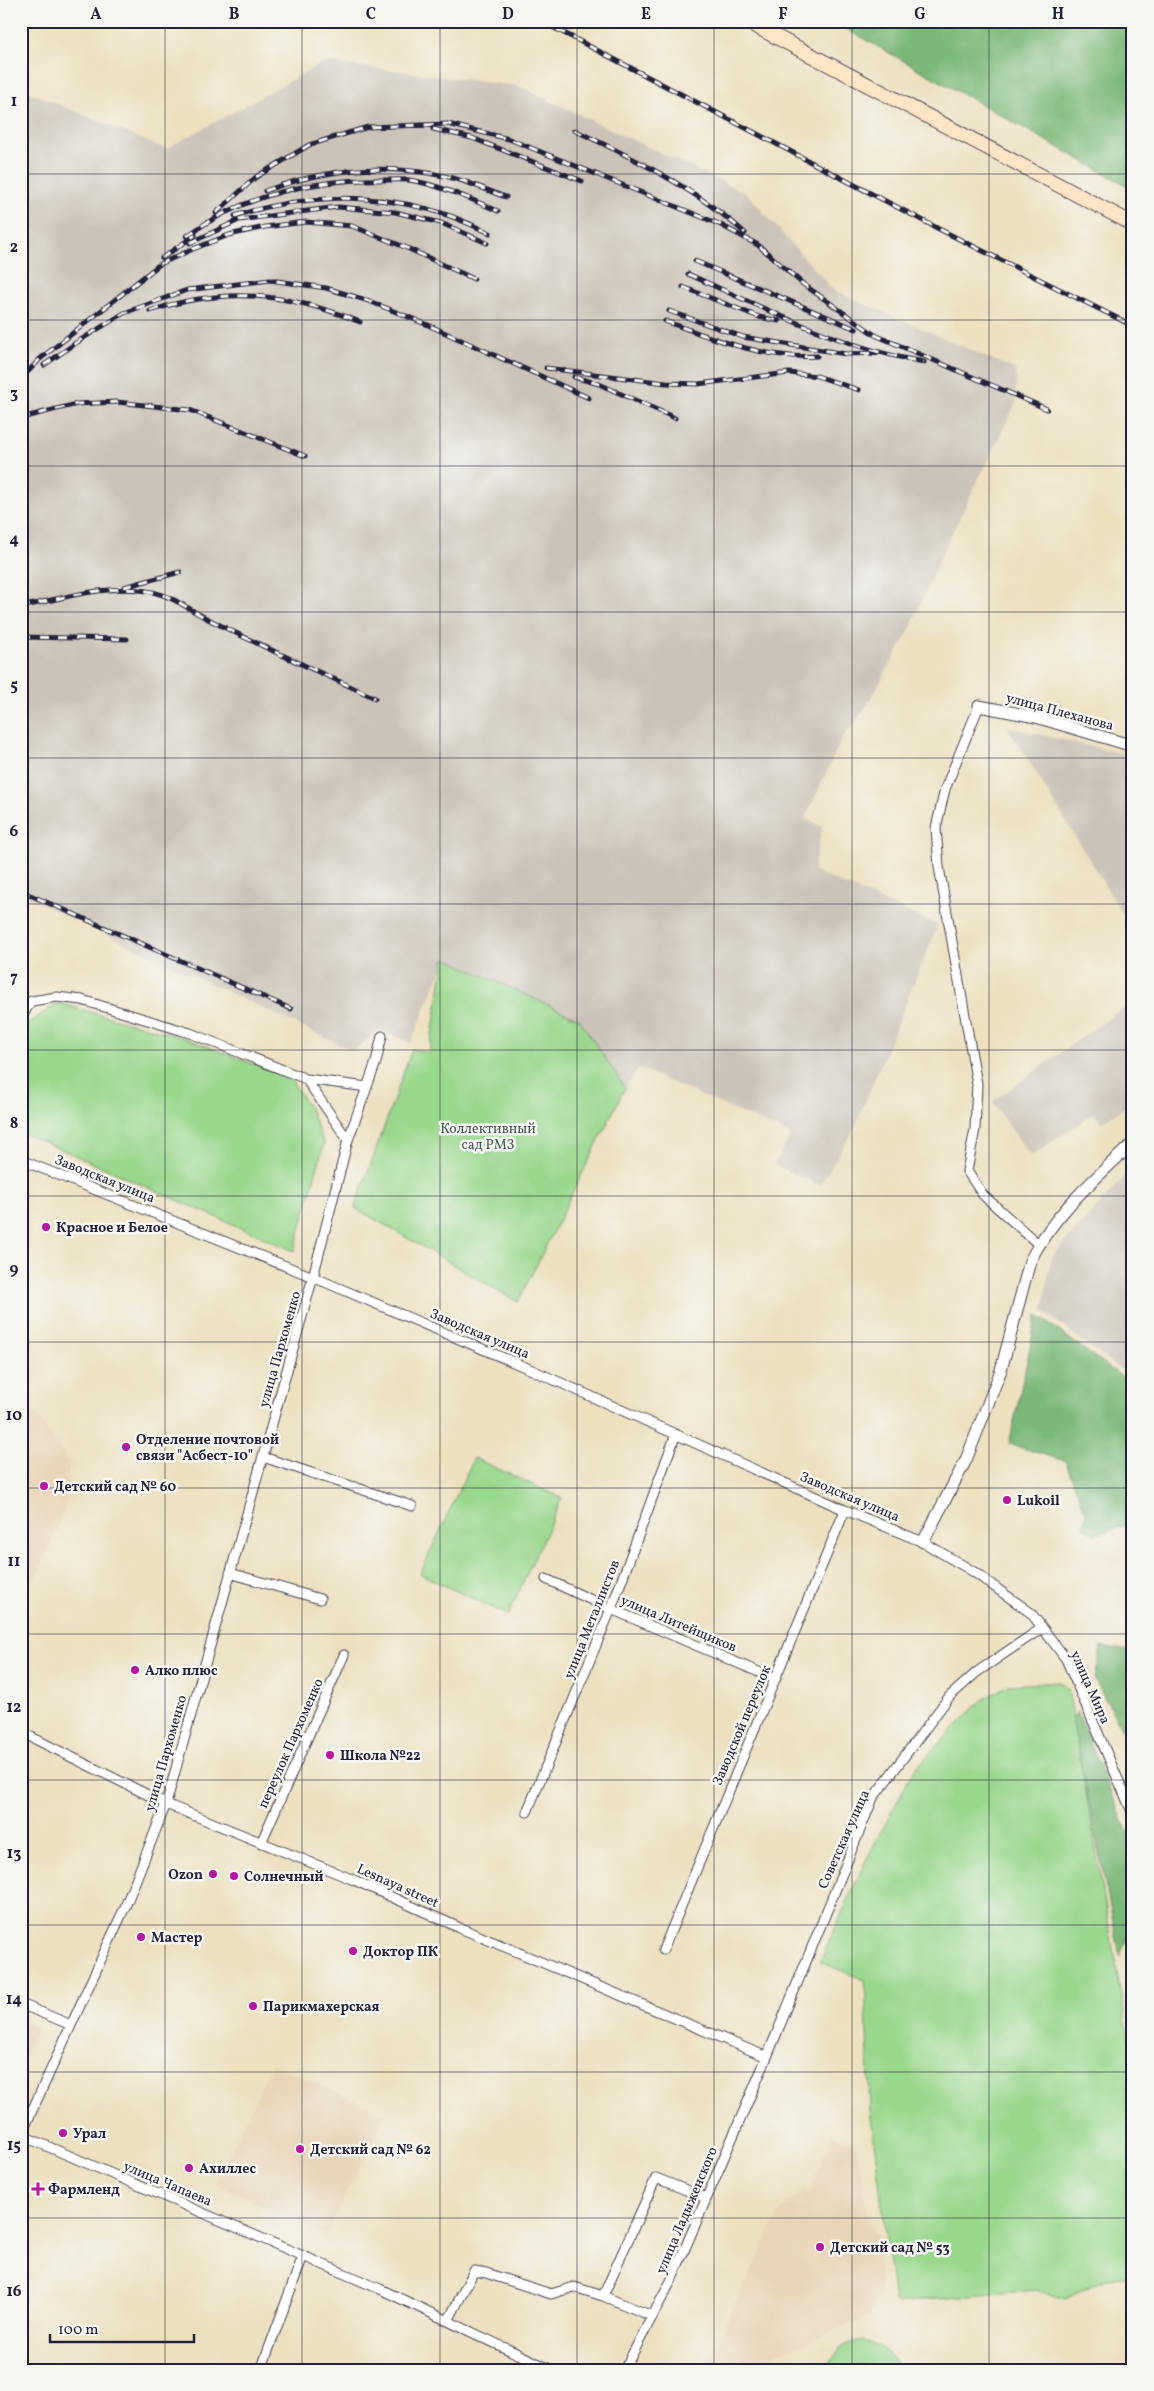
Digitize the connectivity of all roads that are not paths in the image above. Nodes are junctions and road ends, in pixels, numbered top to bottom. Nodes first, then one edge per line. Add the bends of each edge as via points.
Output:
1 (746, 21) edge
2 (1133, 224) edge
3 (979, 706) joint
4 (1133, 746) edge
5 (21, 1018) edge
6 (382, 1036) dead end
7 (306, 1079) junction
8 (367, 1087) junction
9 (348, 1140) junction
10 (1133, 1144) edge
11 (21, 1160) edge
12 (1038, 1244) junction
13 (313, 1277) junction
14 (676, 1434) junction
15 (263, 1457) junction
16 (412, 1506) dead end
17 (845, 1510) junction
18 (923, 1542) junction
19 (230, 1573) junction
20 (546, 1579) dead end
21 (320, 1599) dead end
22 (611, 1609) junction
23 (1042, 1628) junction
24 (344, 1655) dead end
25 (775, 1679) junction
26 (21, 1732) edge
27 (166, 1804) junction
28 (526, 1812) dead end
29 (1133, 1814) edge
30 (261, 1843) junction
31 (663, 1950) dead end
32 (21, 2004) edge
33 (71, 2025) junction
34 (767, 2057) junction
35 (21, 2135) edge
36 (706, 2198) junction
37 (303, 2256) junction
38 (603, 2296) junction
39 (652, 2316) junction
40 (448, 2321) junction
41 (261, 2370) edge
42 (552, 2370) edge
43 (624, 2370) edge

1 - 2 main road
3 - 4 street, улица Плеханова via 1036,717
3 - 12 street via 945,789 936,828 939,867 978,1084 975,1129 967,1171 982,1195
5 - 7 street via 31,1001 57,997 82,1000 190,1033
6 - 8 street, улица Пархоменко
7 - 8 street
7 - 9 street
8 - 9 street, улица Пархоменко
9 - 13 street, улица Пархоменко
10 - 12 street via 1071,1203
11 - 13 street, Заводская улица
12 - 18 street via 1030,1261 1001,1370 966,1460
13 - 14 street, Заводская улица
13 - 15 street, улица Пархоменко
14 - 17 street, Заводская улица
14 - 22 street, улица Металлистов
15 - 16 street
15 - 19 street, улица Пархоменко
17 - 18 street, Заводская улица
17 - 25 street, Заводской переулок
18 - 23 street, улица Мира via 999,1589 1031,1613
19 - 21 street
19 - 27 street, улица Пархоменко
20 - 22 street, улица Литейщиков
22 - 25 street, улица Литейщиков
22 - 28 street, улица Металлистов
23 - 29 street, улица Мира via 1066,1660
23 - 34 street, Советская улица via 977,1672 950,1697 873,1798
24 - 30 street, переулок Пархоменко
25 - 31 street, Заводской переулок
26 - 27 street, Lesnaya street
27 - 30 street, Lesnaya street
27 - 33 street, улица Пархоменко via 125,1907
30 - 34 street, Lesnaya street
32 - 33 street
33 - 35 street, улица Пархоменко
34 - 36 street, улица Ладыженского
35 - 37 street, улица Чапаева
36 - 38 street via 656,2178
36 - 39 street, улица Ладыженского via 671,2281
37 - 40 street, улица Чапаева
37 - 41 street
38 - 39 street
38 - 40 street via 574,2287 551,2294 474,2271
39 - 43 street, улица Ладыженского
40 - 42 street, улица Чапаева

